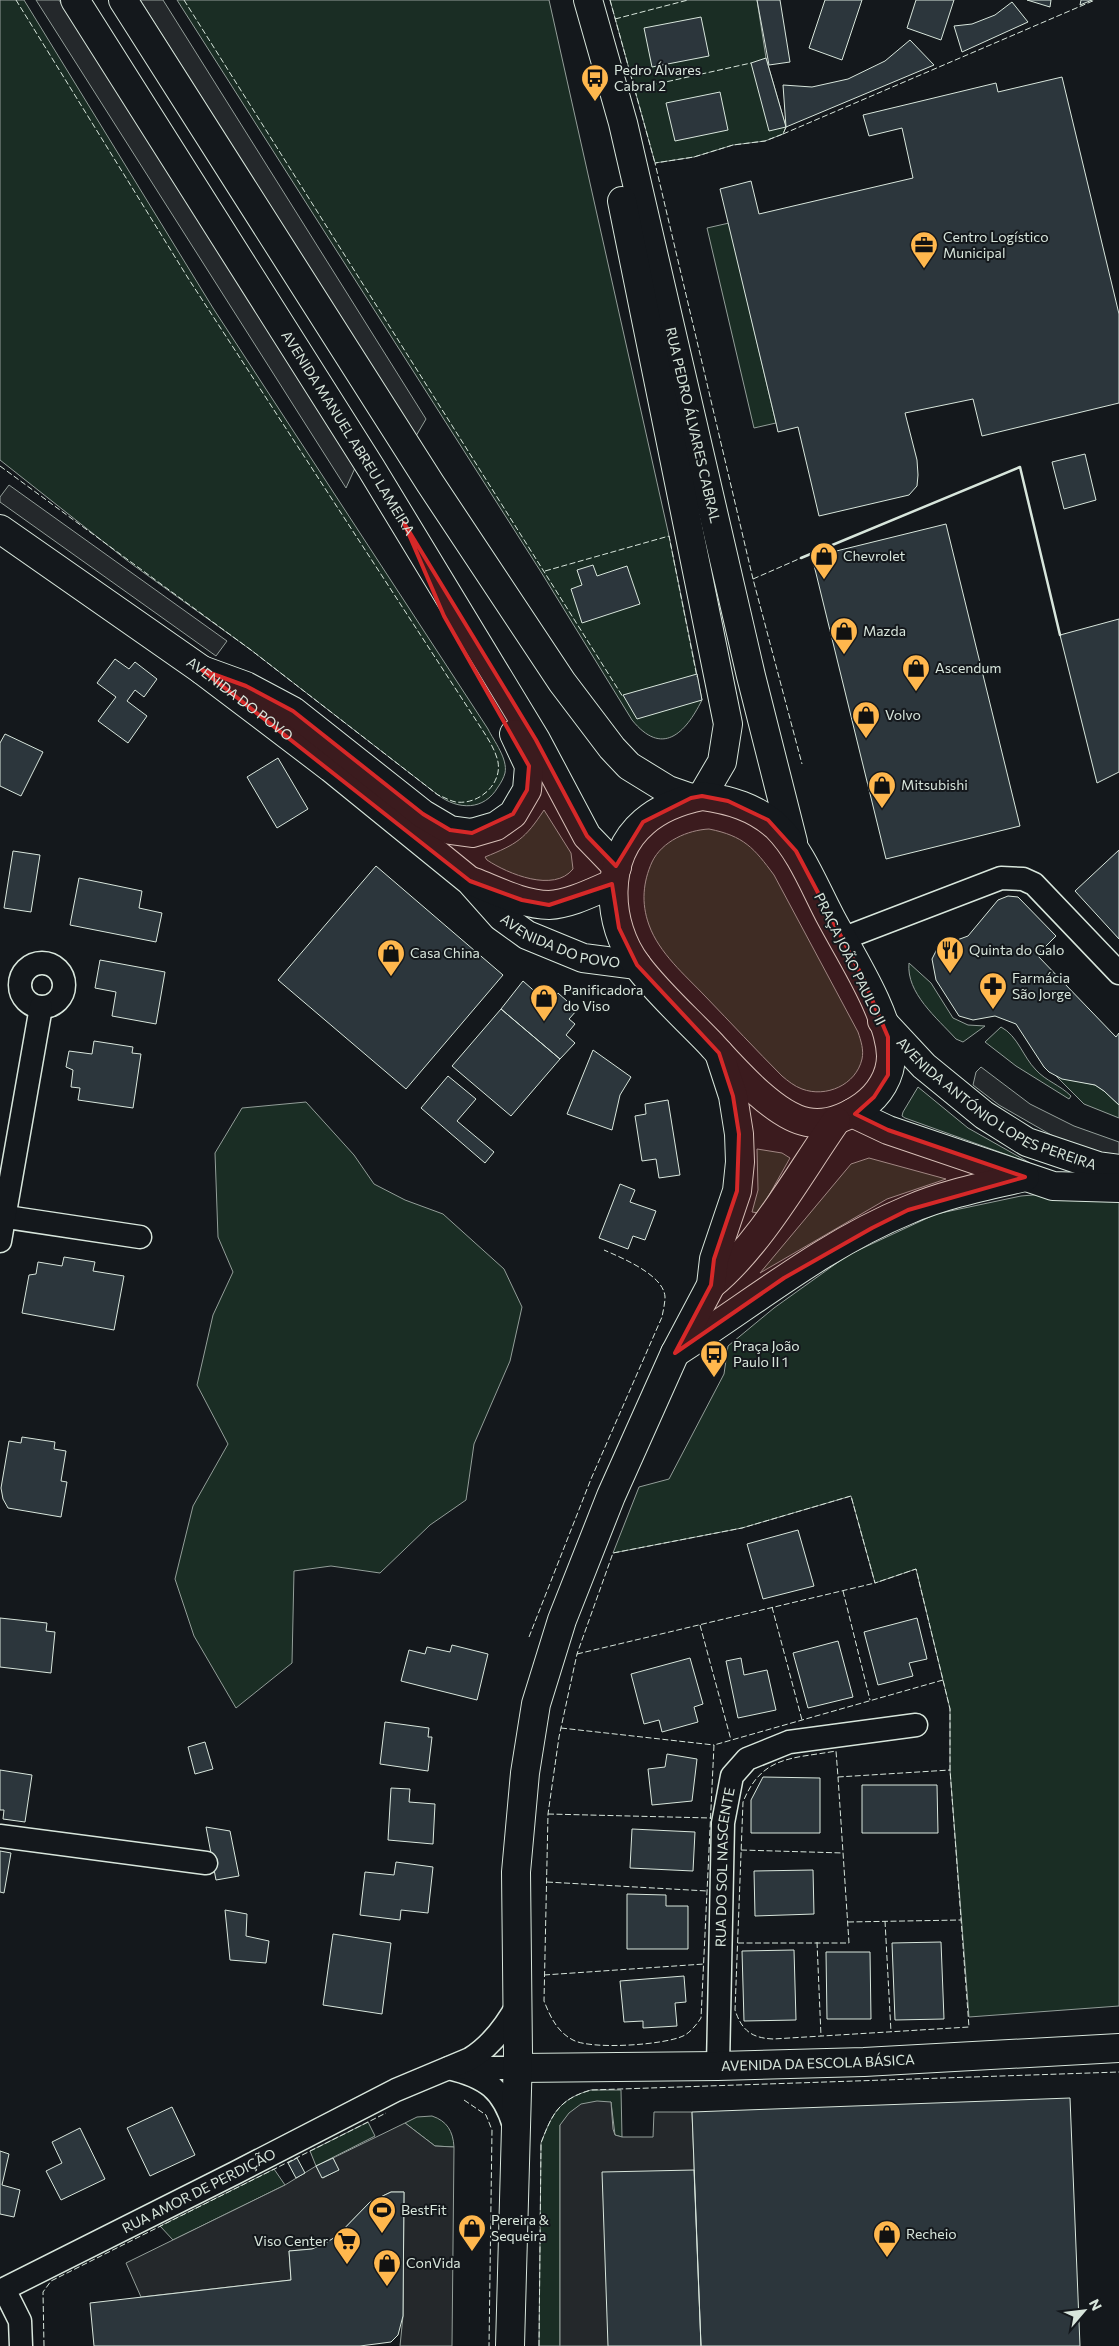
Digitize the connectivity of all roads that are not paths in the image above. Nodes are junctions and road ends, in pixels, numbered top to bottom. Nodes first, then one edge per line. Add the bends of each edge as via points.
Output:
1 (75, 0) edge
2 (123, 0) edge
3 (587, 0) edge
4 (404, 523) junction
5 (0, 529) edge
6 (202, 670) junction
7 (697, 797) junction
8 (796, 851) junction
9 (615, 876) junction
10 (470, 881) junction
11 (842, 939) junction
12 (637, 965) junction
13 (1119, 973) edge
14 (41, 1007) dead end
15 (882, 1021) junction
16 (719, 1053) junction
17 (844, 1117) junction
18 (1119, 1169) edge
19 (1025, 1177) junction
20 (1119, 1188) edge
21 (2, 1216) edge
22 (140, 1238) dead end
23 (0, 1241) edge
24 (711, 1286) junction
25 (676, 1353) junction
26 (916, 1725) dead end
27 (0, 1836) edge
28 (206, 1863) dead end
29 (518, 2004) junction
30 (1119, 2048) edge
31 (470, 2059) junction
32 (518, 2061) junction
33 (718, 2066) junction
34 (449, 2068) junction
35 (516, 2136) junction
36 (2, 2287) edge
37 (21, 2346) edge
38 (510, 2346) edge

1 - 4 main road, AVENIDA MANUEL ABREU LAMEIRA
2 - 7 main road via 430,484 562,682 629,766 668,790
3 - 7 main road, RUA PEDRO ÁLVARES CABRAL via 607,129 728,724 722,762
3 - 8 main road, RUA PEDRO ÁLVARES CABRAL via 623,124 751,676
4 - 6 main road via 444,616 519,743 529,766 527,790 513,814 496,826 472,833 450,830 423,814 293,711 246,686
4 - 9 main road, AVENIDA MANUEL ABREU LAMEIRA via 536,740 587,836
5 - 6 main road, AVENIDA DO POVO
6 - 10 main road, AVENIDA DO POVO via 331,768
7 - 8 main road, PRAÇA JOÃO PAULO II via 728,800 757,811 779,829
7 - 9 main road via 665,809 643,822 628,842
8 - 11 main road, PRAÇA JOÃO PAULO II
9 - 10 main road, AVENIDA DO POVO via 573,900 549,905 522,900
9 - 12 main road via 614,907 619,928
10 - 12 main road, AVENIDA DO POVO via 502,917 527,935 584,958
11 - 13 street via 1001,878 1013,877 1034,884
11 - 15 main road, PRAÇA JOÃO PAULO II
12 - 16 main road
14 - 21 street
15 - 17 main road, PRAÇA JOÃO PAULO II via 890,1056 888,1075 874,1097
15 - 18 main road, AVENIDA ANTÓNIO LOPES PEREIRA via 924,1066 984,1115 1027,1142 1098,1166
16 - 17 main road via 783,1113 808,1122
16 - 24 main road via 733,1096 740,1162 737,1191 714,1259
17 - 19 main road, AVENIDA ANTÓNIO LOPES PEREIRA
17 - 24 main road via 731,1269
19 - 20 main road, AVENIDA ANTÓNIO LOPES PEREIRA via 1053,1186
19 - 25 main road via 935,1201 879,1224 784,1278
21 - 22 street
21 - 23 street
24 - 25 main road
25 - 29 main road via 604,1514 562,1620 536,1704 525,1773 516,1872
26 - 33 street, RUA DO SOL NASCENTE via 789,1742 747,1759 732,1776 723,1823
27 - 28 street
29 - 31 street, RUA AMOR DE PERDIÇÃO via 498,2034
29 - 32 main road
30 - 33 main road, AVENIDA DA ESCOLA BÁSICA
31 - 32 street, RUA AMOR DE PERDIÇÃO via 489,2053
31 - 34 street, RUA AMOR DE PERDIÇÃO
32 - 33 main road, AVENIDA DA ESCOLA BÁSICA via 564,2067
32 - 34 street, RUA AMOR DE PERDIÇÃO
32 - 35 main road
34 - 35 street via 474,2074 494,2088 509,2111
34 - 36 street, RUA AMOR DE PERDIÇÃO via 396,2090
35 - 38 main road
36 - 37 street, RUA AMOR DE PERDIÇÃO via 20,2321

